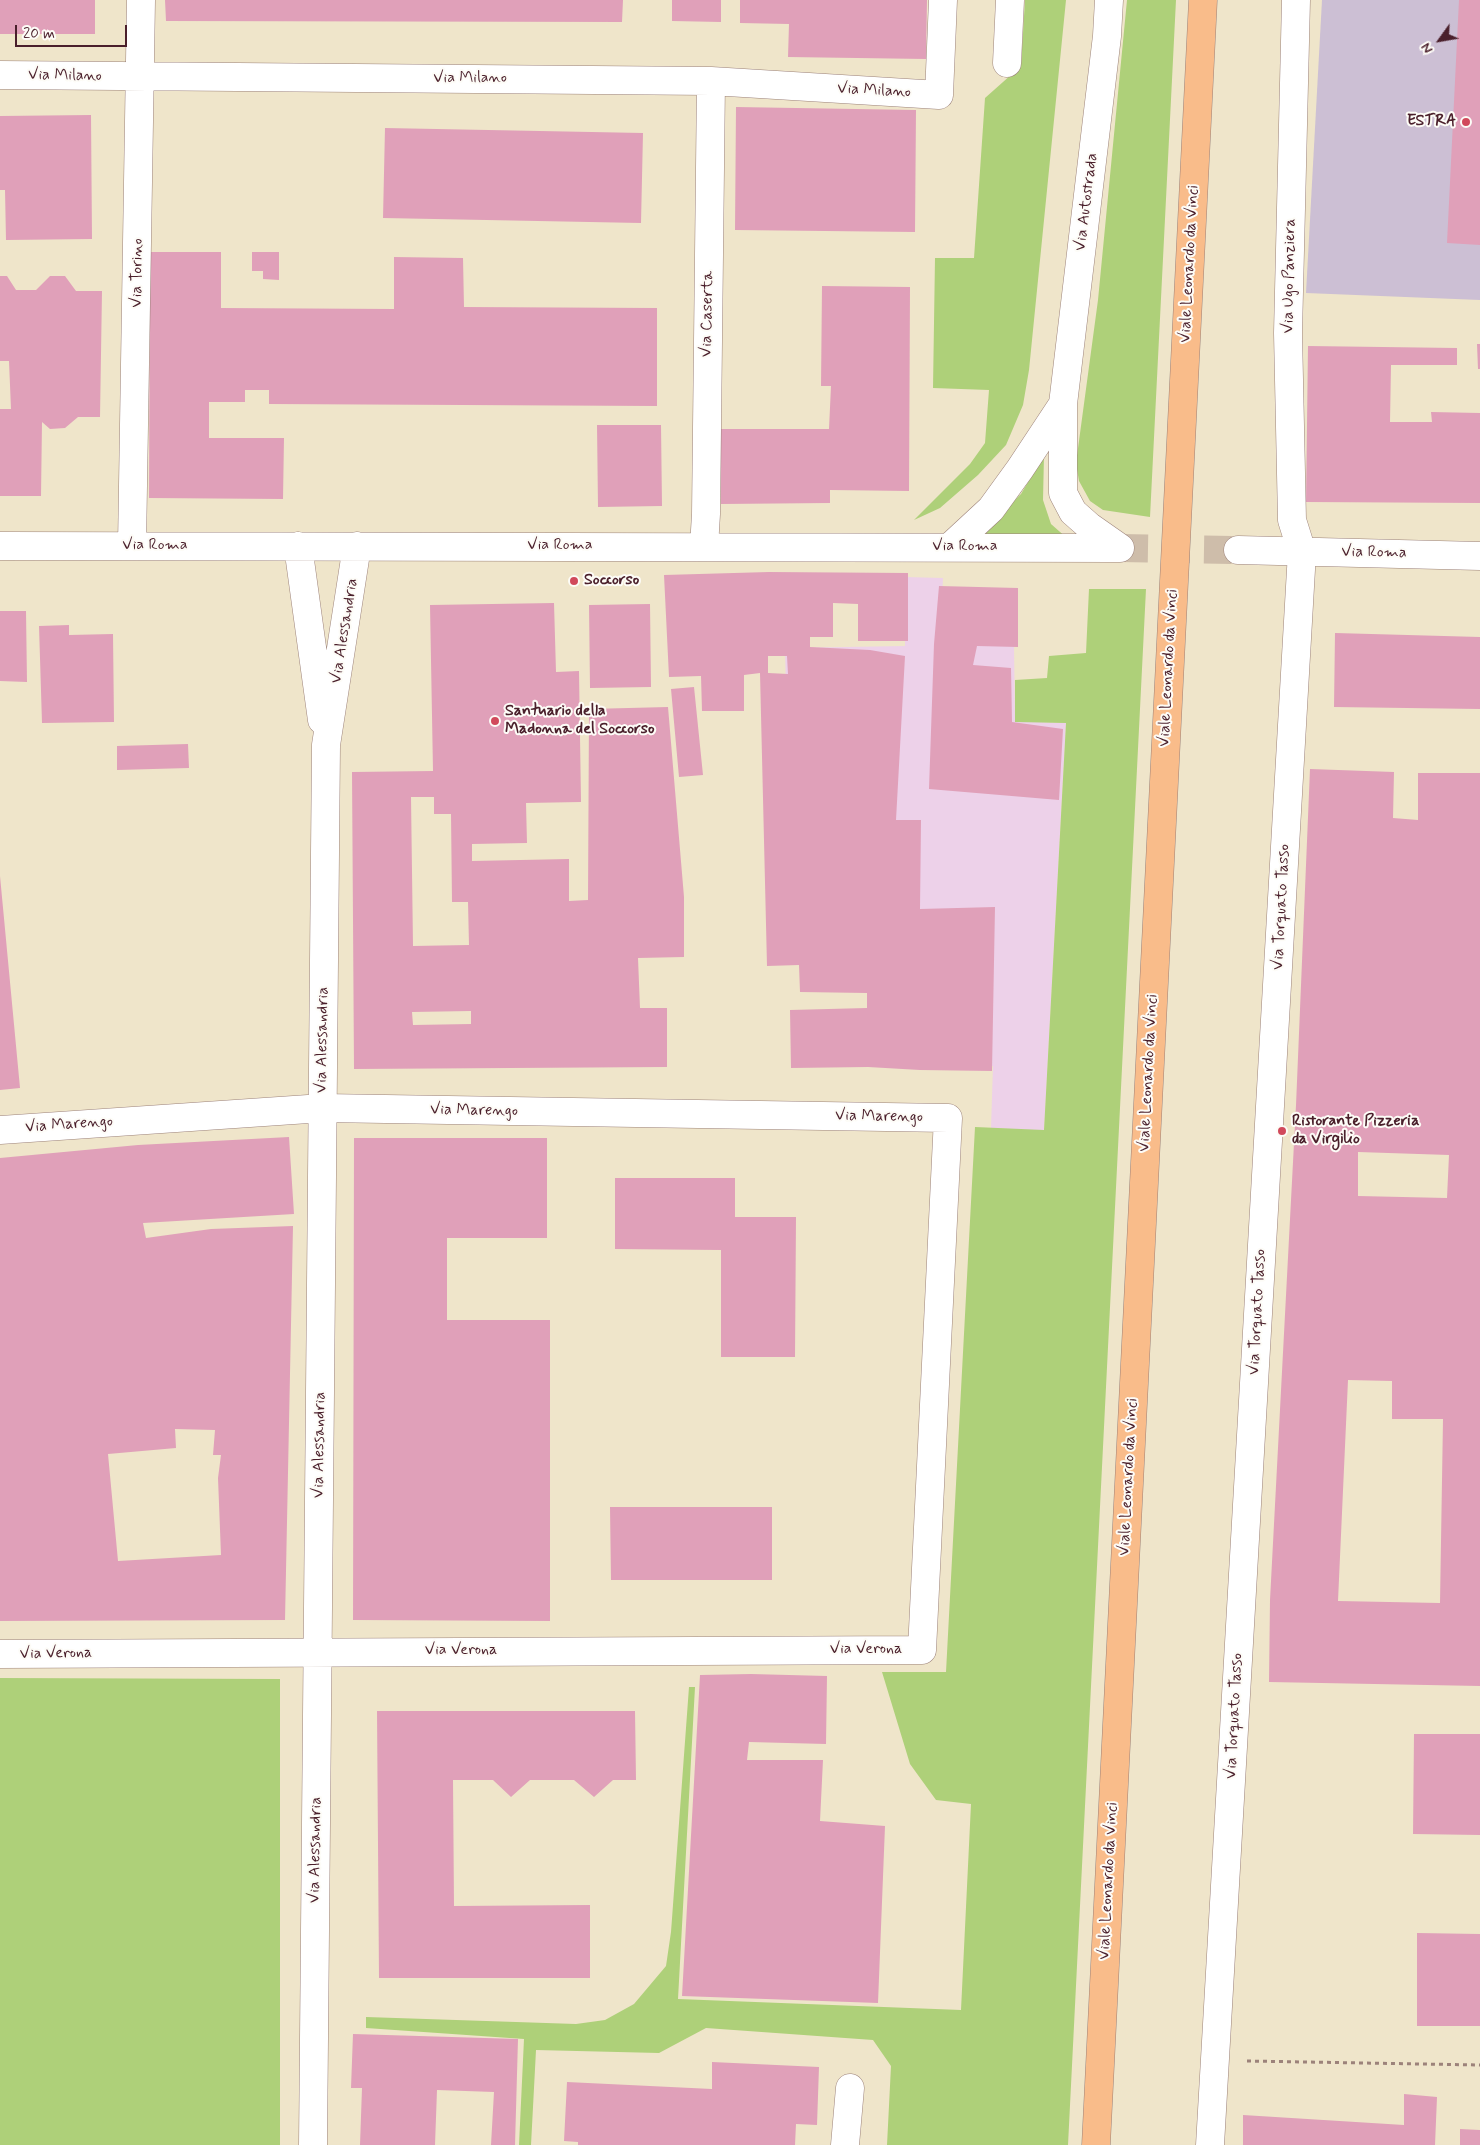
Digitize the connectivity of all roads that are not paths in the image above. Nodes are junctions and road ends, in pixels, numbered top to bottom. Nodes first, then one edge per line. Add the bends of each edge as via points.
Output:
1 (141, 0) edge
2 (943, 0) edge
3 (1010, 0) edge
4 (1109, 0) edge
5 (1203, 0) edge
6 (1296, 0) edge
7 (1007, 63) dead end
8 (0, 75) edge
9 (141, 77) junction
10 (711, 81) junction
11 (1063, 404) junction
12 (0, 546) edge
13 (132, 546) junction
14 (298, 546) junction
15 (358, 546) junction
16 (704, 547) junction
17 (950, 547) junction
18 (1120, 548) joint
19 (1238, 550) tunnel mouth
20 (1302, 552) junction
21 (1480, 556) edge
22 (326, 745) junction
23 (323, 1108) junction
24 (0, 1130) edge
25 (922, 1650) joint
26 (318, 1652) junction
27 (0, 1654) edge
28 (850, 2088) dead end
29 (313, 2145) edge
30 (846, 2145) edge
31 (1096, 2145) edge
32 (1210, 2145) edge

1 - 9 street, Via Torino
2 - 10 street, Via Milano via 939,95
3 - 7 street
4 - 11 street, Via Autostrada
5 - 31 highway, Viale Leonardo da Vinci
6 - 20 street, Via Ugo Panziera via 1288,333 1292,520
8 - 9 street, Via Milano
9 - 10 street, Via Milano
9 - 13 street, Via Torino
10 - 16 street, Via Caserta
11 - 17 street, Via Autostrada via 991,509
11 - 18 street, Via Autostrada via 1063,493 1073,512
12 - 13 street, Via Roma
13 - 14 street, Via Roma
14 - 15 street, Via Roma
14 - 22 street, Via Alessandria
15 - 16 street, Via Roma
15 - 22 street, Via Alessandria
16 - 17 street, Via Roma
17 - 18 street, Via Roma
19 - 20 street, Via Roma
20 - 21 street, Via Roma
20 - 32 street, Via Torquato Tasso
22 - 23 street, Via Alessandria
23 - 24 street, Via Marengo
23 - 25 street, Via Marengo via 948,1118
23 - 26 street, Via Alessandria
25 - 26 street, Via Verona
26 - 27 street, Via Verona
26 - 29 street, Via Alessandria
28 - 30 street

